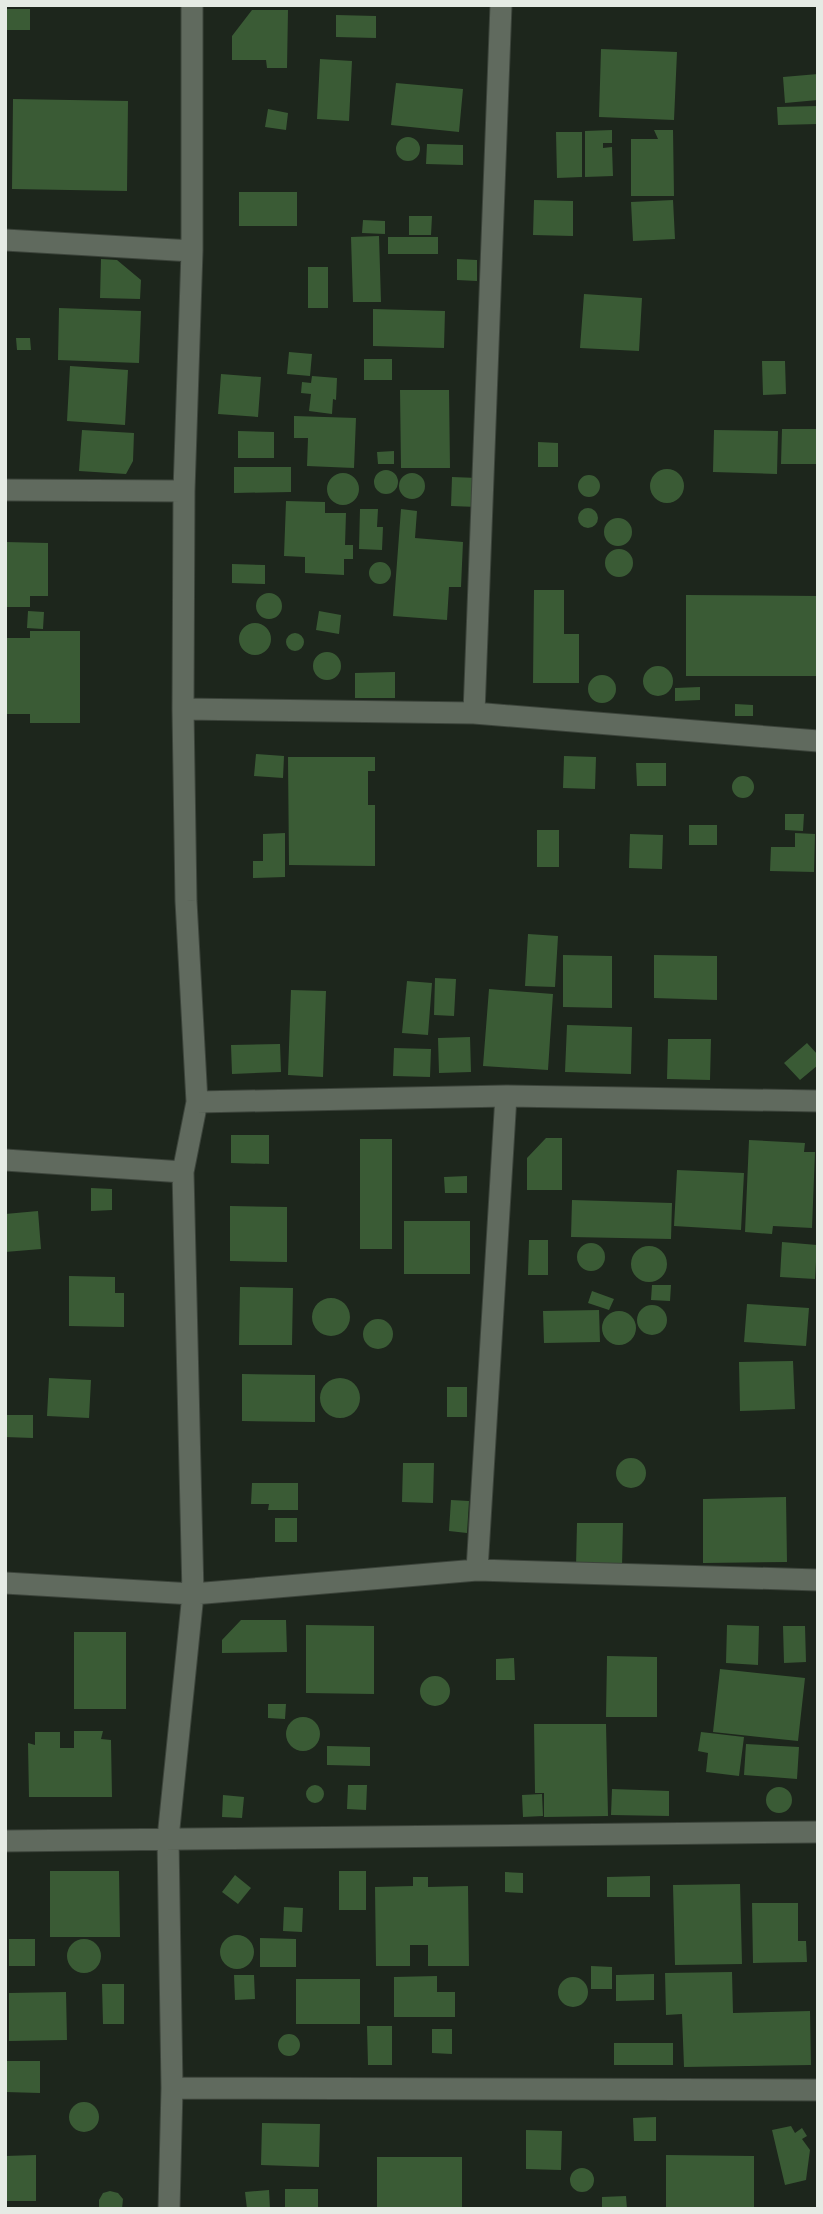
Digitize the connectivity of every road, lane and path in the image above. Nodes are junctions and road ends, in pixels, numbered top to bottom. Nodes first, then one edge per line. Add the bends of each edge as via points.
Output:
1 (192, 5) edge
2 (501, 5) edge
3 (5, 240) edge
4 (192, 251) junction
5 (5, 490) edge
6 (184, 491) junction
7 (183, 709) junction
8 (474, 713) junction
9 (818, 741) edge
10 (506, 1096) junction
11 (818, 1101) edge
12 (197, 1102) junction
13 (5, 1160) edge
14 (183, 1172) junction
15 (477, 1570) junction
16 (818, 1580) edge
17 (5, 1583) edge
18 (193, 1594) junction
19 (818, 1832) edge
20 (168, 1838) junction
21 (5, 1841) edge
22 (172, 2088) junction
23 (818, 2090) edge
24 (169, 2209) edge

1 - 4 street
2 - 8 street
3 - 4 street
4 - 6 street
5 - 6 street
6 - 7 street
7 - 8 street
7 - 12 street via 186,901
8 - 9 street
10 - 11 street
10 - 12 street
10 - 15 street
12 - 14 street
13 - 14 street
14 - 18 street
15 - 16 street
15 - 18 street
17 - 18 street
18 - 20 street
19 - 20 street
20 - 21 street
20 - 22 street
22 - 23 street
22 - 24 street

